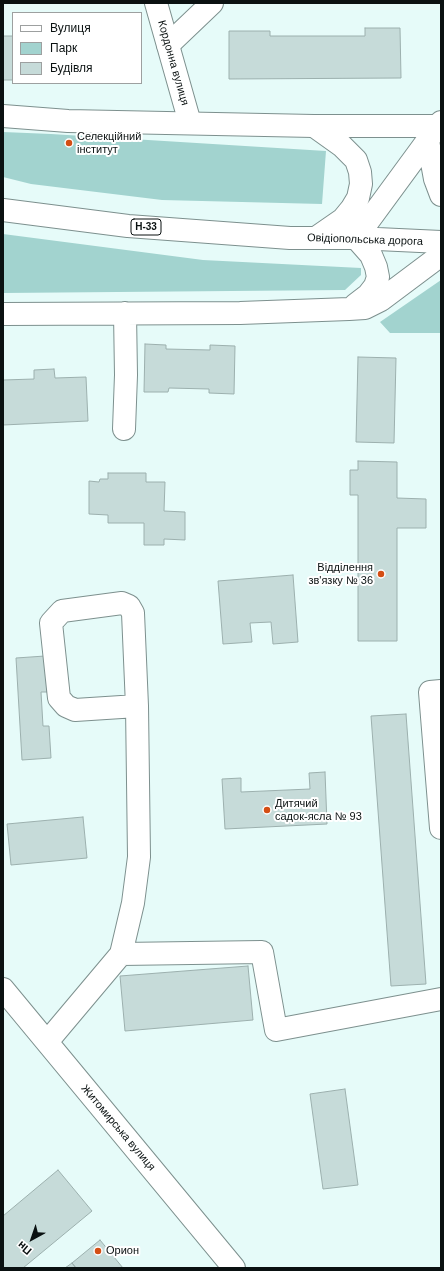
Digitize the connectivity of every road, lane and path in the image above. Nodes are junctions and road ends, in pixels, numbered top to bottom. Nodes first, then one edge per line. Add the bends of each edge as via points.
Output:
1 (156, 3) edge
2 (212, 3) edge
3 (168, 45) junction
4 (3, 116) edge
5 (190, 123) junction
6 (314, 126) junction
7 (436, 129) edge
8 (441, 195) edge
9 (3, 210) edge
10 (317, 237) junction
11 (356, 238) junction
12 (441, 242) edge
13 (441, 255) edge
14 (349, 309) junction
15 (3, 314) edge
16 (125, 314) junction
17 (124, 429) dead end
18 (441, 691) edge
19 (137, 706) junction
20 (441, 828) edge
21 (120, 954) junction
22 (3, 989) edge
23 (441, 999) edge
24 (47, 1042) junction
25 (234, 1268) edge

1 - 3 street, Кордонна вулиця
2 - 3 street
3 - 5 street, Кордонна вулиця
4 - 5 street via 68,121
5 - 6 street
6 - 7 street
6 - 10 street via 342,146 356,160 361,184 358,198 352,208
7 - 8 street via 435,180
7 - 11 street
9 - 10 street, Овідіопольська дорога / Н-33 via 128,226 290,238
10 - 11 street, Овідіопольська дорога / Н-33
11 - 12 street, Овідіопольська дорога / Н-33
11 - 14 street via 370,255 378,277 368,295
13 - 14 street via 381,300 365,308
14 - 16 street
15 - 16 street
16 - 17 street
18 - 20 street via 430,692
19 - 19 street via 133,613 129,606 122,603 62,611 51,623 59,698 66,706 75,710
19 - 21 street via 139,857 133,903
21 - 23 street via 262,952 276,1030
21 - 24 street
22 - 24 street, Житомирська вулиця
24 - 25 street, Житомирська вулиця

